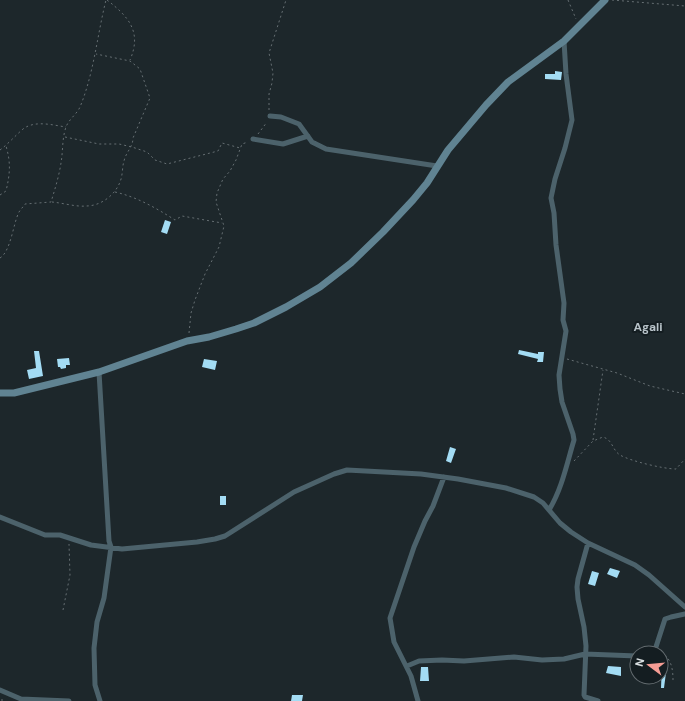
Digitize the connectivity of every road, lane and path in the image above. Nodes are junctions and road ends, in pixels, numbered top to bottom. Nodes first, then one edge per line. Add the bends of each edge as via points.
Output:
1 (106, 0) edge
2 (286, 0) edge
3 (568, 0) edge
4 (604, 0) edge
5 (610, 0) edge
6 (685, 6) edge
7 (579, 25) junction
8 (564, 41) junction
9 (96, 54) junction
10 (130, 61) junction
11 (270, 116) junction
12 (66, 127) junction
13 (64, 136) junction
14 (308, 136) junction
15 (253, 140) junction
16 (6, 145) junction
17 (132, 147) junction
18 (241, 148) junction
19 (0, 150) edge
20 (437, 166) junction
21 (115, 192) junction
22 (0, 195) edge
23 (52, 202) junction
24 (223, 223) junction
25 (0, 258) edge
26 (187, 341) junction
27 (562, 358) junction
28 (603, 369) junction
29 (99, 372) junction
30 (0, 394) edge
31 (685, 394) edge
32 (593, 441) junction
33 (685, 459) edge
34 (574, 461) dead end
35 (444, 477) junction
36 (549, 510) junction
37 (0, 517) edge
38 (69, 538) junction
39 (588, 543) junction
40 (111, 547) junction
41 (685, 607) edge
42 (63, 610) dead end
43 (685, 614) edge
44 (657, 645) edge
45 (585, 654) junction
46 (629, 656) edge
47 (669, 660) edge
48 (407, 666) junction
49 (674, 681) dead end
50 (0, 690) edge
51 (69, 701) edge
52 (100, 701) edge
53 (418, 701) edge
54 (598, 701) edge

1 - 9 path
1 - 10 path via 127,18 134,32 134,50
2 - 11 path via 269,53 273,73 268,94
3 - 7 path
4 - 7 street
5 - 6 path
7 - 8 street
8 - 20 street via 508,82 466,128
8 - 27 street via 572,120 551,198 564,303 565,336
9 - 10 path
9 - 12 path via 79,109 71,116
10 - 17 path via 140,70 150,98 133,138
11 - 14 street via 299,124
11 - 15 path
12 - 13 path
12 - 16 path via 35,124 24,128
13 - 17 path via 99,144
13 - 23 path via 61,164
14 - 15 street via 283,144
14 - 20 street via 312,142 326,149
15 - 18 path via 242,144
16 - 19 path
16 - 22 path via 10,159 10,176 6,191
17 - 18 path via 168,164 218,151 222,143
17 - 21 path via 124,161 120,182
18 - 24 path via 217,192 216,202
20 - 26 street via 427,183 383,232 351,263 320,287 254,323
21 - 23 path via 101,202 87,206
21 - 24 path via 145,202 175,220 182,216
23 - 25 path via 25,204 19,212 8,246
24 - 26 path via 219,247 205,274 191,313
26 - 29 street
27 - 28 path
27 - 36 street via 560,389 574,440 561,484
28 - 31 path via 650,386
28 - 32 path
29 - 30 street via 14,393
29 - 40 street
32 - 33 path via 606,438 622,456 670,469 677,468
32 - 34 path
35 - 36 street via 526,494 543,503
35 - 40 street via 347,470 294,492 225,536 154,547
35 - 48 street via 414,547 390,618 394,642
36 - 39 street via 560,523
37 - 38 street via 45,535
38 - 40 street via 92,545
38 - 42 path via 70,575
39 - 41 street via 635,565
39 - 45 street via 577,587 585,637
40 - 52 street via 94,648 95,685
43 - 44 street via 665,619
45 - 46 street
45 - 48 street via 564,659 542,660 514,657 419,661
45 - 54 street via 584,695
47 - 49 path via 673,667
48 - 53 street
50 - 51 street via 22,699

